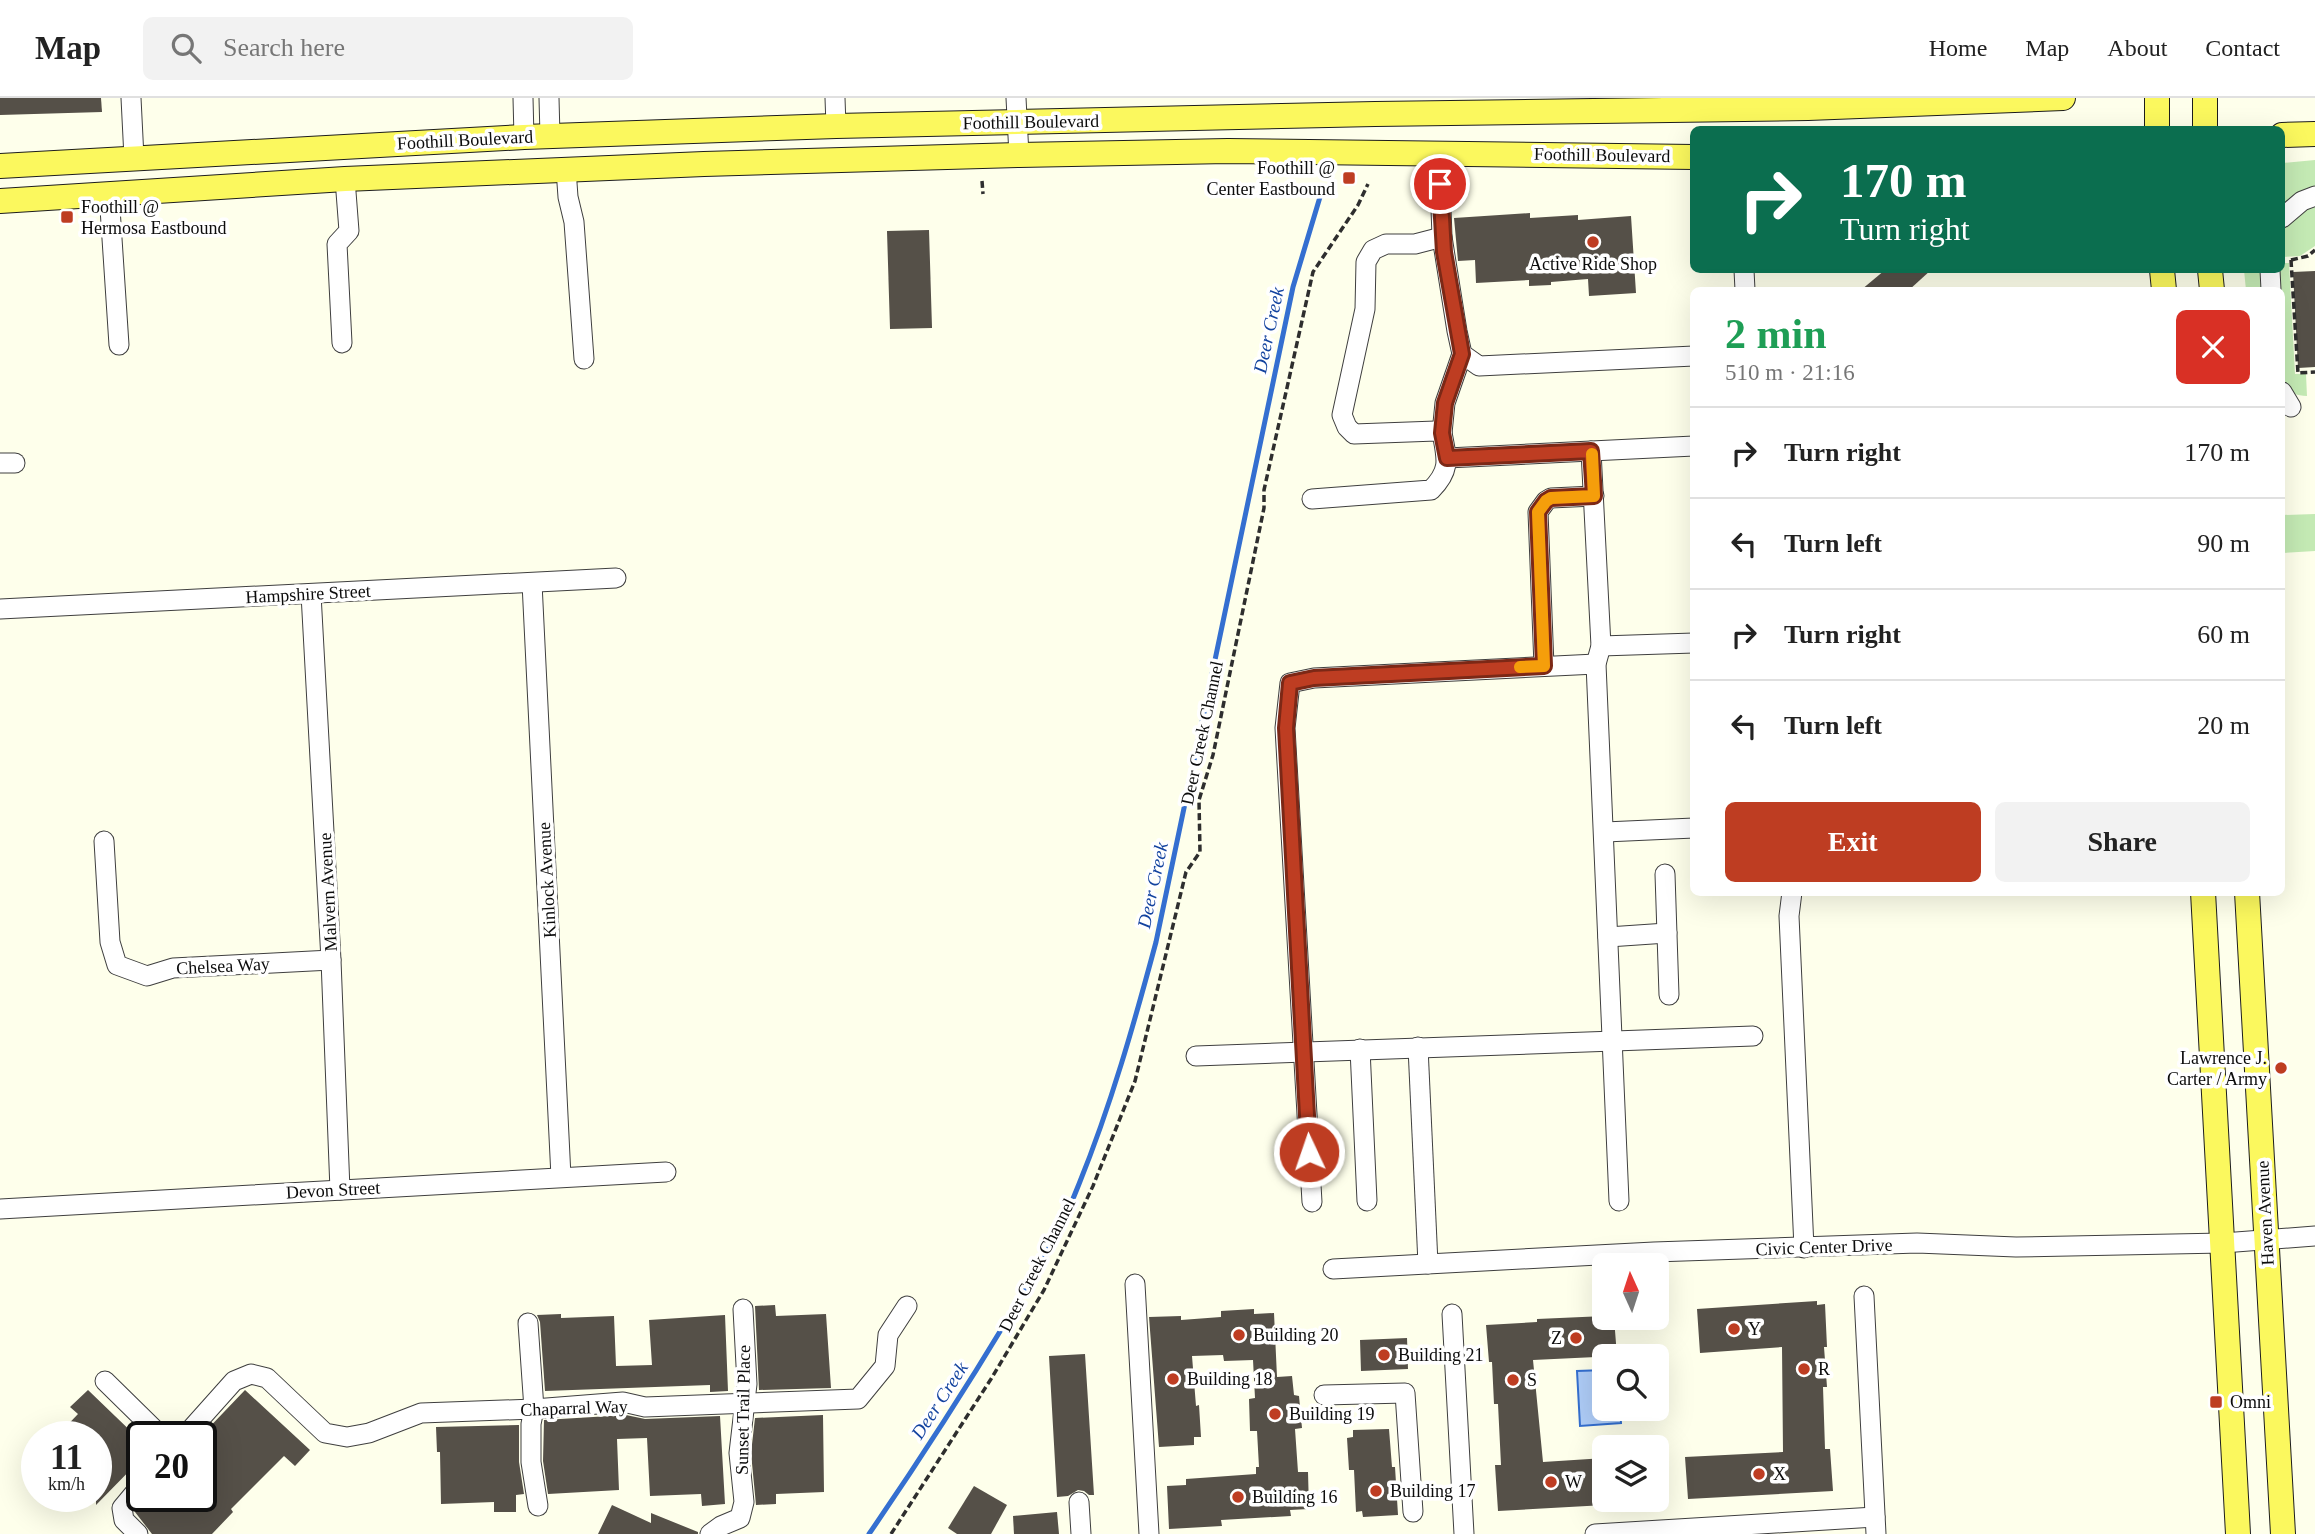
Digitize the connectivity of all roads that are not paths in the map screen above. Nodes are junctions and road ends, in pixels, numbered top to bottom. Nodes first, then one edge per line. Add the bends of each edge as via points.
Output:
1 (131, 98) edge
2 (523, 98) edge
3 (549, 98) edge
4 (835, 98) edge
5 (2063, 98) edge
6 (2157, 98) edge
7 (2205, 98) edge
8 (1807, 103) edge
9 (1463, 106) edge
10 (1017, 110) edge
11 (836, 126) junction
12 (2157, 126) edge
13 (2205, 126) edge
14 (2315, 134) edge
15 (2285, 135) edge
16 (550, 136) junction
17 (524, 137) junction
18 (1439, 152) junction
19 (1019, 155) junction
20 (1690, 157) edge
21 (134, 158) junction
22 (0, 166) edge
23 (566, 169) junction
24 (345, 179) junction
25 (109, 193) junction
26 (2315, 196) edge
27 (0, 201) edge
28 (2285, 215) edge
29 (1442, 237) junction
30 (342, 343) dead end
31 (119, 345) dead end
32 (1462, 354) junction
33 (1690, 356) edge
34 (584, 359) dead end
35 (1442, 433) junction
36 (1690, 446) edge
37 (1591, 451) junction
38 (1447, 458) junction
39 (1594, 496) junction
40 (1312, 499) dead end
41 (617, 578) dead end
42 (532, 583) junction
43 (311, 594) junction
44 (0, 609) edge
45 (1690, 644) edge
46 (1599, 655) junction
47 (1544, 666) junction
48 (1690, 828) edge
49 (1605, 832) junction
50 (104, 842) dead end
51 (1665, 874) dead end
52 (1792, 896) edge
53 (2203, 896) edge
54 (2247, 896) edge
55 (1667, 933) junction
56 (1608, 936) junction
57 (331, 961) junction
58 (1669, 995) dead end
59 (1753, 1036) dead end
60 (1612, 1040) junction
61 (1418, 1047) junction
62 (1360, 1049) junction
63 (1303, 1052) junction
64 (1196, 1056) dead end
65 (666, 1172) dead end
66 (561, 1177) junction
67 (340, 1190) junction
68 (1619, 1200) dead end
69 (1367, 1201) dead end
70 (1312, 1202) dead end
71 (0, 1209) edge
72 (2315, 1236) edge
73 (2266, 1240) junction
74 (2223, 1243) junction
75 (1804, 1248) junction
76 (1428, 1264) junction
77 (1333, 1269) dead end
78 (1135, 1284) dead end
79 (1864, 1296) dead end
80 (907, 1306) dead end
81 (743, 1308) dead end
82 (1452, 1314) dead end
83 (528, 1323) dead end
84 (105, 1381) dead end
85 (1324, 1395) dead end
86 (743, 1403) junction
87 (534, 1409) junction
88 (146, 1421) edge
89 (198, 1421) edge
90 (1079, 1502) dead end
91 (126, 1503) edge
92 (538, 1506) dead end
93 (1413, 1512) dead end
94 (1876, 1526) edge
95 (138, 1534) edge
96 (710, 1534) edge
97 (1081, 1534) edge
98 (1149, 1534) edge
99 (1464, 1534) edge
100 (1595, 1534) edge
101 (2238, 1534) edge
102 (2283, 1534) edge

1 - 21 street
2 - 17 street
3 - 16 street
4 - 11 street
5 - 8 main road, Foothill Boulevard
6 - 12 main road
7 - 13 main road
8 - 9 main road, Foothill Boulevard
9 - 10 main road, Foothill Boulevard
10 - 11 main road, Foothill Boulevard
10 - 19 street
11 - 16 main road, Foothill Boulevard
14 - 15 main road
16 - 17 main road, Foothill Boulevard
17 - 21 main road, Foothill Boulevard
18 - 19 main road, Foothill Boulevard
18 - 20 main road, Foothill Boulevard
18 - 29 street
19 - 23 main road, Foothill Boulevard
21 - 22 main road, Foothill Boulevard
23 - 24 main road, Foothill Boulevard
23 - 34 street
24 - 25 main road, Foothill Boulevard
24 - 30 street via 349,231 337,244
25 - 27 main road, Foothill Boulevard
25 - 31 street
26 - 28 street
29 - 32 street
29 - 35 street via 1415,244 1386,244 1373,250 1366,262 1365,309 1342,415 1354,434
32 - 33 street via 1479,366
32 - 35 street via 1445,403
35 - 38 street
36 - 37 street
37 - 38 street
37 - 39 street
38 - 40 street via 1443,478 1431,490
39 - 46 street
39 - 47 street via 1551,498 1538,512
41 - 42 street, Hampshire Street
42 - 43 street, Hampshire Street
42 - 66 street, Kinlock Avenue
43 - 44 street, Hampshire Street
43 - 57 street, Malvern Avenue
45 - 46 street
46 - 47 street
46 - 49 street
47 - 63 street via 1290,683 1286,728
48 - 49 street
49 - 56 street
50 - 57 street, Chelsea Way via 110,942 117,965 147,976 173,968
51 - 55 street
52 - 75 street
53 - 74 main road
54 - 73 main road, Haven Avenue
55 - 56 street
55 - 58 street
56 - 60 street
57 - 67 street, Malvern Avenue
59 - 60 street
60 - 61 street
60 - 68 street
61 - 62 street
61 - 76 street
62 - 63 street
62 - 69 street
63 - 64 street
63 - 70 street
65 - 66 street, Devon Street
66 - 67 street, Devon Street
67 - 71 street, Devon Street
72 - 73 street, Civic Center Drive
73 - 74 street, Civic Center Drive
73 - 102 main road, Haven Avenue
74 - 75 street, Civic Center Drive via 2016,1247 1917,1243
74 - 101 main road
75 - 76 street, Civic Center Drive
76 - 77 street, Civic Center Drive
78 - 98 street
79 - 94 street
80 - 86 street, Chaparral Way via 888,1335 885,1366 858,1399
81 - 86 street, Sunset Trail Place via 747,1384
82 - 99 street
83 - 87 street
84 - 88 street
85 - 93 street via 1405,1393
86 - 87 street, Chaparral Way via 645,1407 623,1402
86 - 96 street, Sunset Trail Place via 739,1453 744,1502 740,1518
87 - 89 street, Chaparral Way via 421,1413 347,1437 325,1433 267,1378 251,1374 234,1381
87 - 92 street via 531,1462
90 - 97 street
91 - 95 street via 124,1520
94 - 100 street

